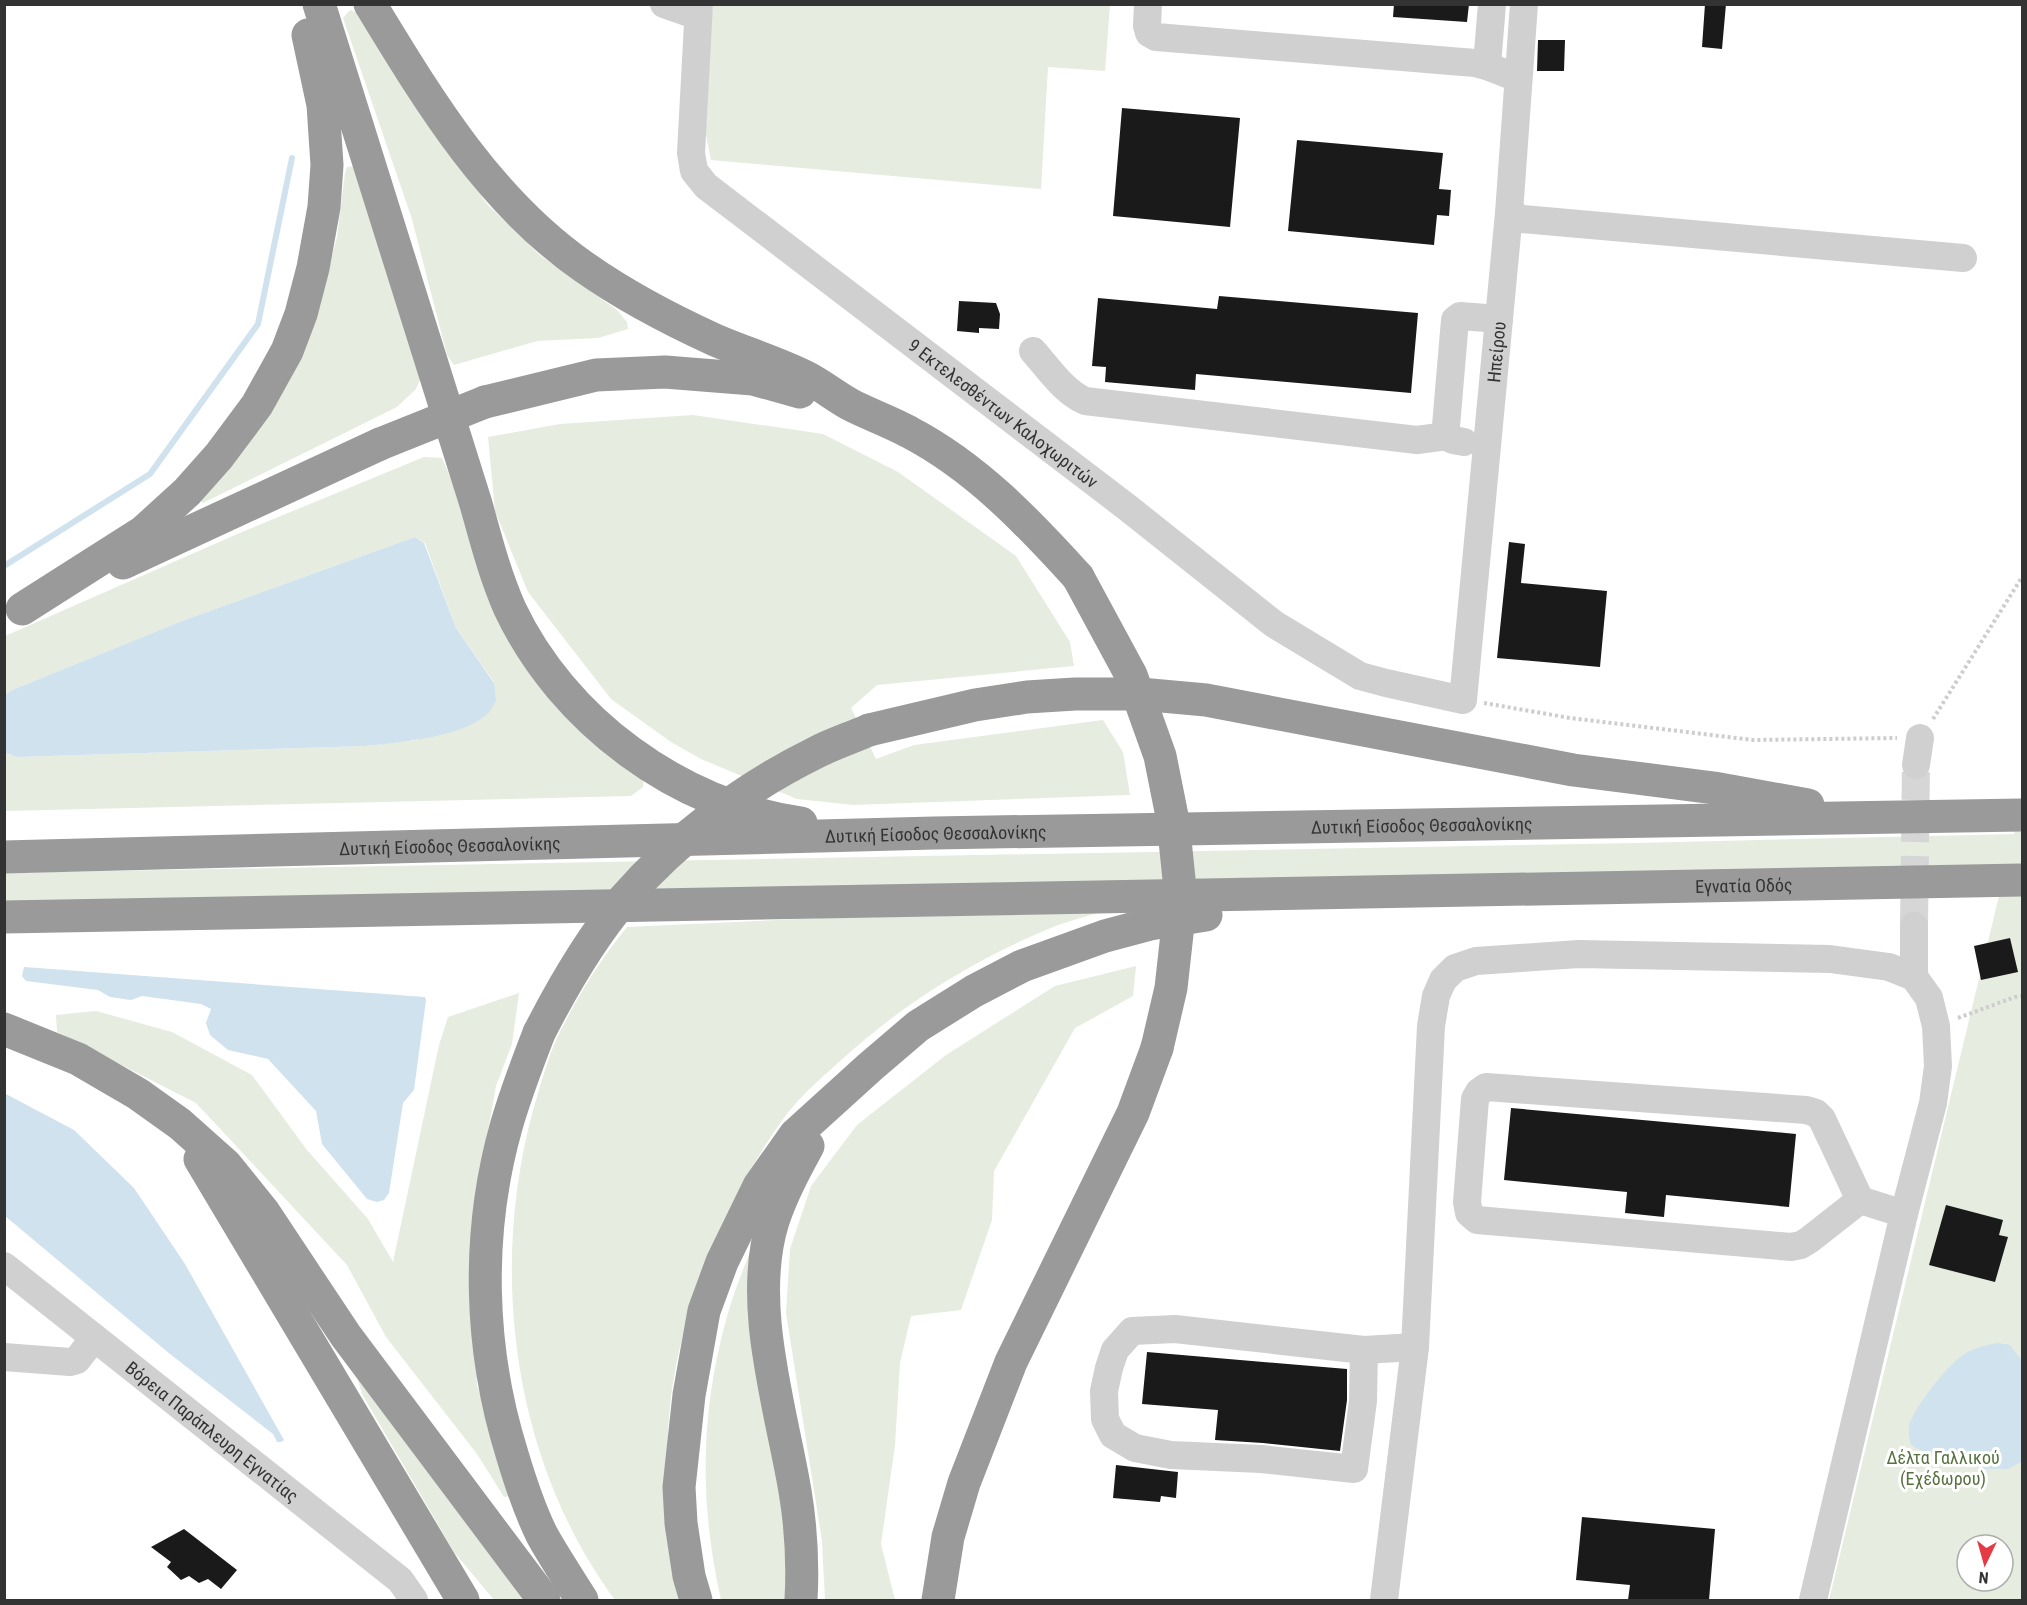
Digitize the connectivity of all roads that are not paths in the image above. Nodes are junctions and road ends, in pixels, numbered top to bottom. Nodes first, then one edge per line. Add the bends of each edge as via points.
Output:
1 (300, 4) edge
2 (319, 4) edge
3 (370, 4) edge
4 (664, 4) edge
5 (1148, 4) edge
6 (1492, 4) edge
7 (1524, 4) edge
8 (699, 10) edge
9 (1487, 65) junction
10 (1518, 78) junction
11 (1509, 213) junction
12 (1963, 258) dead end
13 (1499, 320) junction
14 (1033, 351) dead end
15 (851, 405) junction
16 (1447, 436) junction
17 (1487, 446) junction
18 (13, 613) edge
19 (1463, 700) joint
20 (2022, 815) edge
21 (1865, 817) junction
22 (934, 833) junction
23 (4, 857) edge
24 (2022, 880) edge
25 (1464, 890) junction
26 (4, 917) edge
27 (1914, 926) tunnel mouth
28 (1914, 977) junction
29 (4, 1029) edge
30 (832, 1101) junction
31 (180, 1124) junction
32 (1860, 1200) junction
33 (1904, 1214) junction
34 (4, 1266) edge
35 (94, 1338) junction
36 (1415, 1347) junction
37 (1364, 1350) junction
38 (4, 1357) edge
39 (414, 1600) edge
40 (463, 1600) edge
41 (544, 1600) edge
42 (582, 1600) edge
43 (696, 1600) edge
44 (801, 1600) edge
45 (938, 1600) edge
46 (1384, 1600) edge
47 (1813, 1600) edge

1 - 18 highway via 323,105 327,165 313,268 287,351 257,405 187,492 143,532
2 - 22 highway via 495,572 511,610 559,684 586,714 654,768 723,803 773,819
3 - 15 highway via 471,159 519,212 574,260 639,304 807,377
4 - 8 street
5 - 9 street via 1147,26 1156,37
6 - 9 street
7 - 10 street, Ηπείρου
8 - 19 street, 9 Εκτελεσθέντων Καλοχωριτών via 691,153 694,171 706,186 1274,624 1360,675
9 - 10 street
10 - 11 street, Ηπείρου
11 - 12 street via 1522,219
11 - 13 street, Ηπείρου
13 - 16 street via 1460,316 1455,320
13 - 17 street, Ηπείρου
14 - 16 street via 1069,391 1085,402 1417,440
15 - 18 highway, bridge via 753,380 664,372 596,375 485,402 380,444
15 - 45 highway, bridge via 909,432 980,480 1032,525 1078,578 1131,675 1160,756 1179,879 1171,988 1157,1048 1133,1113 1011,1362 964,1483 948,1537
16 - 17 street
17 - 19 street, Ηπείρου
20 - 21 highway
21 - 22 highway, Δυτική Είσοδος Θεσσαλονίκης
21 - 42 highway, bridge via 1767,796 1573,770 1206,700 1140,694 1027,697 975,705 869,730 770,777 670,852 624,899 559,993 539,1033 506,1128 493,1185 485,1292 496,1396 521,1482 542,1534
22 - 23 highway, Δυτική Είσοδος Θεσσαλονίκης
24 - 25 highway, Εγνατία Οδός
25 - 26 highway
25 - 30 highway via 1360,906 1201,915 1106,936 1022,966 974,991 918,1026
27 - 28 street
28 - 33 street via 1929,998 1936,1026 1938,1066 1933,1103
28 - 36 street via 1889,968 1830,959 1603,954 1476,962 1455,968 1443,980 1436,996 1431,1026
29 - 31 highway via 78,1059
30 - 43 highway via 795,1136 759,1186 722,1262 704,1311 679,1487 689,1576
30 - 44 highway via 773,1221 766,1260 764,1314 796,1494 803,1562
31 - 40 highway
31 - 41 highway via 226,1165 263,1211 346,1336
32 - 32 street via 1822,1119 1806,1110 1486,1087 1475,1099 1467,1202 1469,1213 1477,1220 1791,1247 1809,1240
32 - 33 street
33 - 47 street
34 - 35 street, Βόρεια Παράπλευρη Εγνατίας
35 - 38 street via 77,1360 70,1362
35 - 39 street, Βόρεια Παράπλευρη Εγνατίας via 400,1580
36 - 37 street
36 - 46 street
37 - 37 street via 1363,1401 1354,1469 1171,1455 1136,1448 1113,1435 1105,1419 1104,1391 1109,1368 1115,1350 1132,1331 1175,1329

